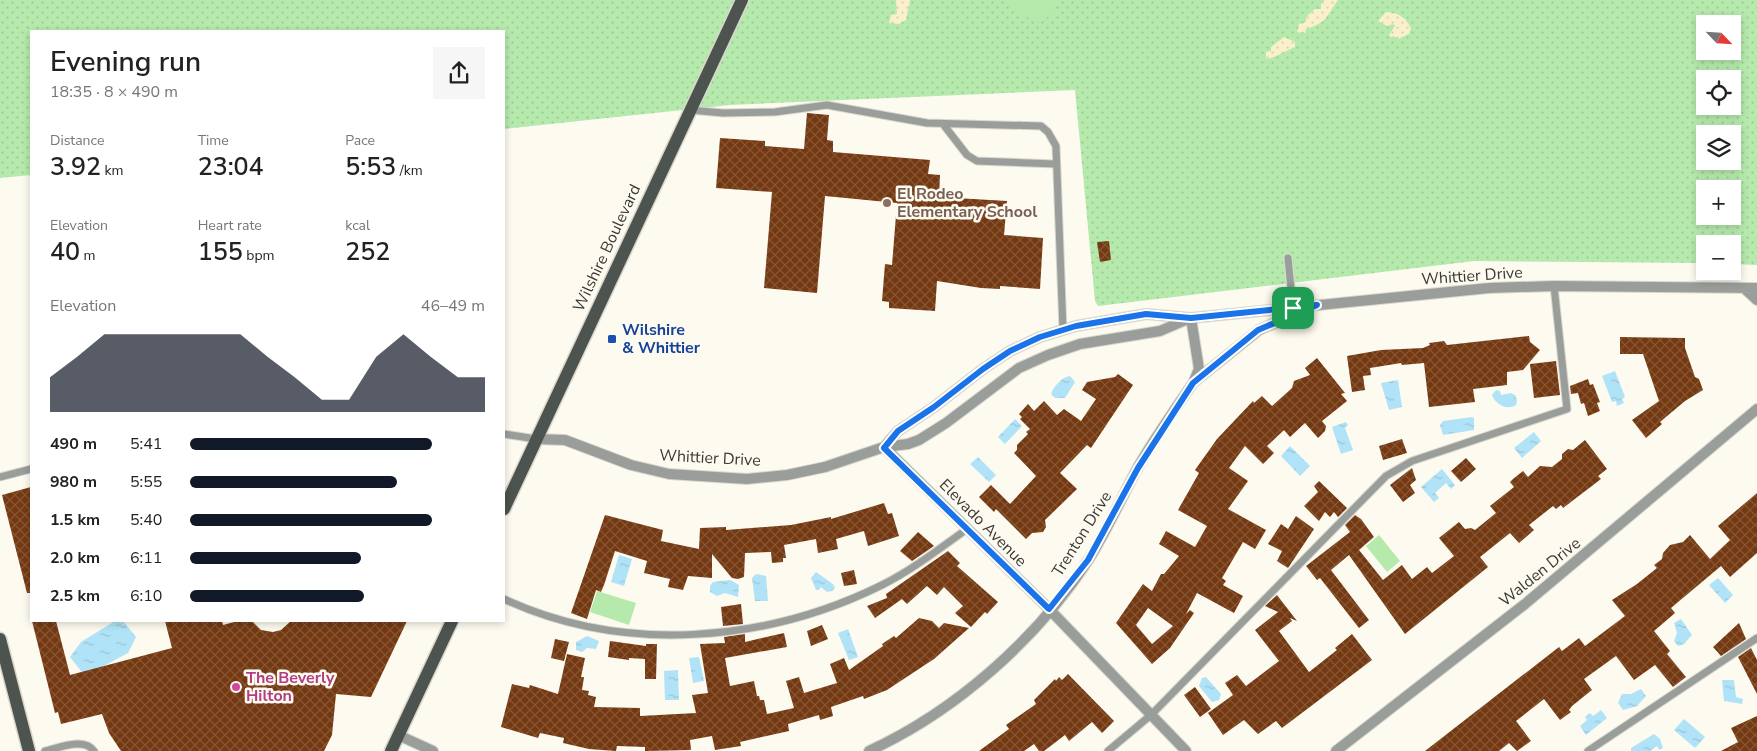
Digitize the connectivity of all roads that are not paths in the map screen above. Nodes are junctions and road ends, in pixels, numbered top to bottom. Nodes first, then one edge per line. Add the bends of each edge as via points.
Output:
1 (742, 0) edge
2 (690, 110) junction
3 (943, 124) junction
4 (1056, 164) junction
5 (1288, 258) dead end
6 (1554, 286) junction
7 (1744, 288) junction
8 (1757, 288) edge
9 (1757, 300) edge
10 (1317, 305) junction
11 (1293, 308) junction
12 (1191, 318) junction
13 (1063, 330) junction
14 (1193, 383) junction
15 (1757, 409) edge
16 (505, 434) edge
17 (536, 439) junction
18 (884, 448) junction
19 (30, 469) edge
20 (0, 477) edge
21 (505, 508) edge
22 (967, 529) junction
23 (505, 599) edge
24 (1049, 609) junction
25 (452, 622) edge
26 (1757, 638) edge
27 (0, 639) edge
28 (1151, 715) junction
29 (398, 735) junction
30 (29, 751) edge
31 (45, 751) edge
32 (94, 751) edge
33 (391, 751) edge
34 (433, 751) edge
35 (869, 751) edge
36 (1108, 751) edge
37 (1186, 751) edge
38 (1336, 751) edge
39 (1588, 751) edge

1 - 2 main road, Wilshire Boulevard
2 - 3 lane via 775,112 827,105
2 - 17 main road, Wilshire Boulevard
3 - 4 lane via 967,155 977,161
3 - 4 lane via 1041,126 1056,146
4 - 13 lane
5 - 11 lane
6 - 7 street, Whittier Drive
6 - 10 street, Whittier Drive via 1428,293
6 - 28 lane via 1567,409 1412,461 1392,472
7 - 8 street, Whittier Drive
7 - 9 street
10 - 11 street, Whittier Drive
10 - 14 street via 1258,330
11 - 12 street, Whittier Drive
12 - 13 street, Whittier Drive via 1146,314
12 - 14 street, Trenton Drive via 1199,369
12 - 18 street, Whittier Drive via 1160,330 1080,344 1048,355 1019,368 946,424 921,439
13 - 18 street, Whittier Drive via 1010,351 898,431
14 - 24 street, Trenton Drive via 1138,468 1088,560
15 - 38 street, Walden Drive via 1524,604
16 - 17 lane
17 - 18 street, Whittier Drive via 565,440 630,465 669,474 748,479 825,467
17 - 21 main road, Wilshire Boulevard
18 - 22 street, Elevado Avenue
19 - 20 lane
22 - 23 lane via 912,568 866,592 818,611 739,630 680,636 615,631 555,620
22 - 24 street, Elevado Avenue
24 - 28 street, Elevado Avenue
24 - 35 street, Trenton Drive via 1038,627 1021,644 956,698
25 - 29 main road
26 - 39 lane
27 - 30 main road
28 - 36 lane
28 - 37 street, Elevado Avenue
29 - 33 main road
29 - 34 street
31 - 32 lane via 81,743 91,746

